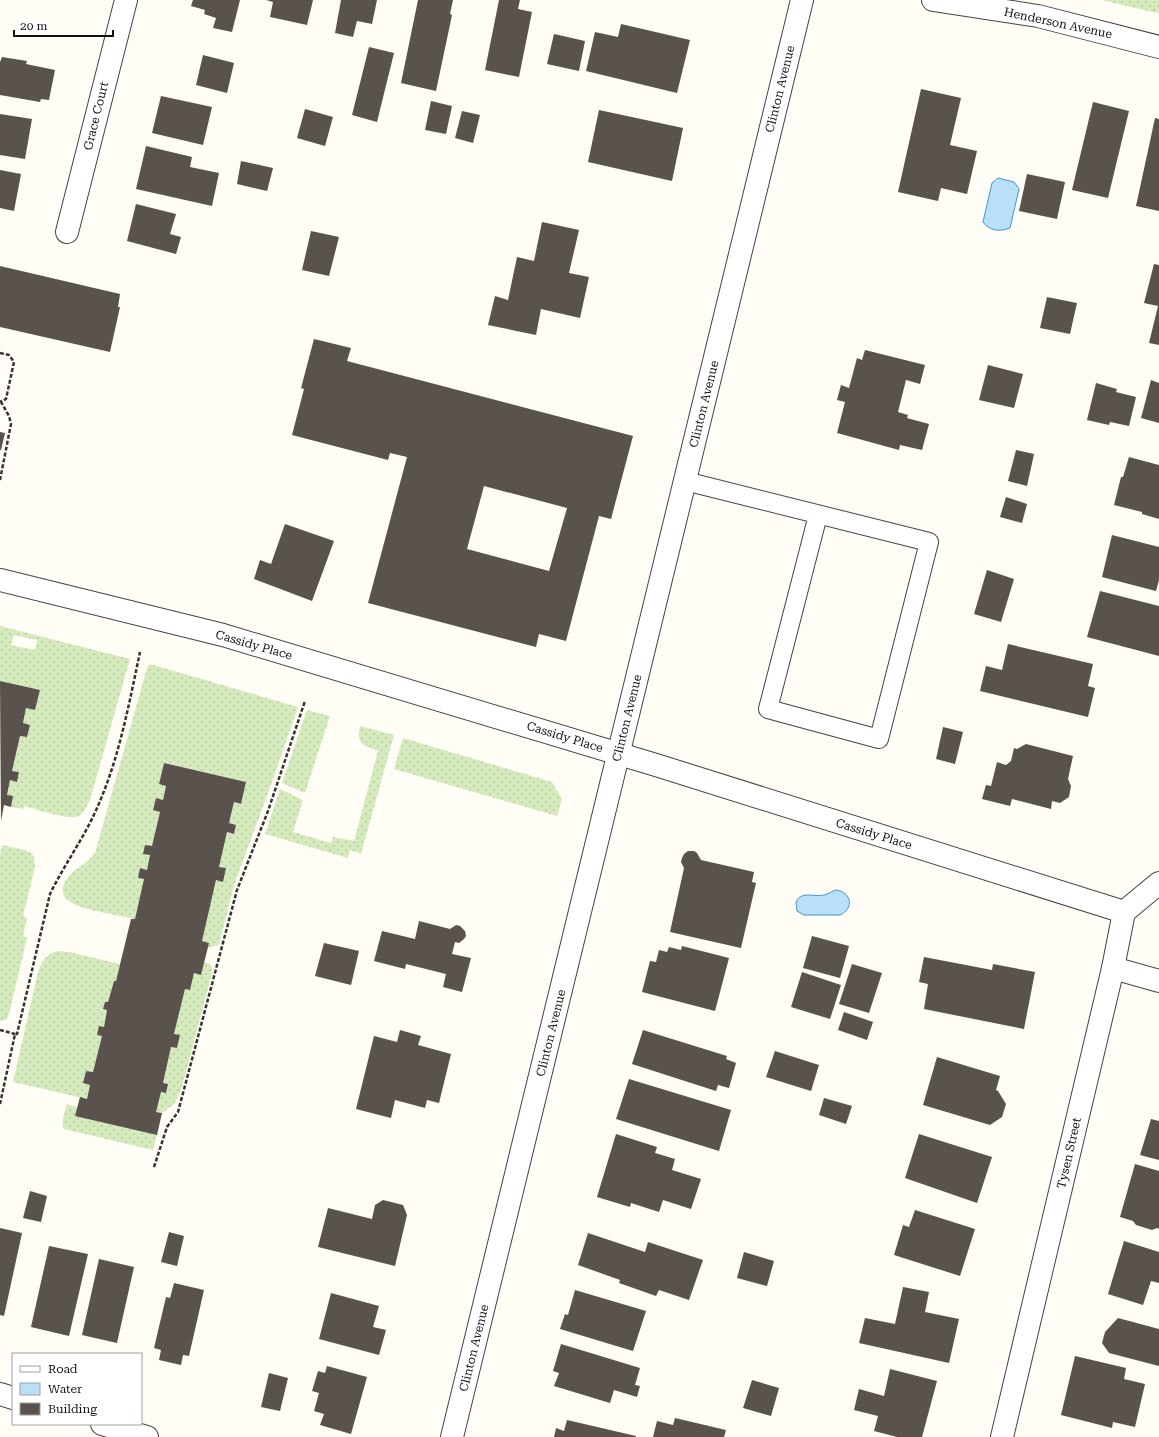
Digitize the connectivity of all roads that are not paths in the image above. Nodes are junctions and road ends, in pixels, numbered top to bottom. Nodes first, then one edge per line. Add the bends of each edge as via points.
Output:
1 (126, 0) edge
2 (802, 0) edge
3 (933, 0) edge
4 (1159, 47) edge
5 (67, 232) dead end
6 (685, 481) junction
7 (818, 515) junction
8 (0, 580) edge
9 (618, 754) junction
10 (1159, 883) edge
11 (1124, 912) junction
12 (1113, 968) junction
13 (1159, 981) edge
14 (0, 1394) edge
15 (12, 1398) edge
16 (105, 1425) edge
17 (147, 1437) edge
18 (452, 1437) edge
19 (1002, 1437) edge

1 - 5 street, Grace Court
2 - 6 street, Clinton Avenue
3 - 4 street, Henderson Avenue via 1038,16
6 - 7 lane
6 - 9 street, Clinton Avenue
7 - 7 lane via 929,542 880,740 768,709
8 - 9 street, Cassidy Place via 223,635
9 - 11 street, Cassidy Place
9 - 18 street, Clinton Avenue
10 - 11 street
11 - 12 street, Tysen Street
12 - 13 street
12 - 19 street, Tysen Street
14 - 15 street
16 - 17 street

